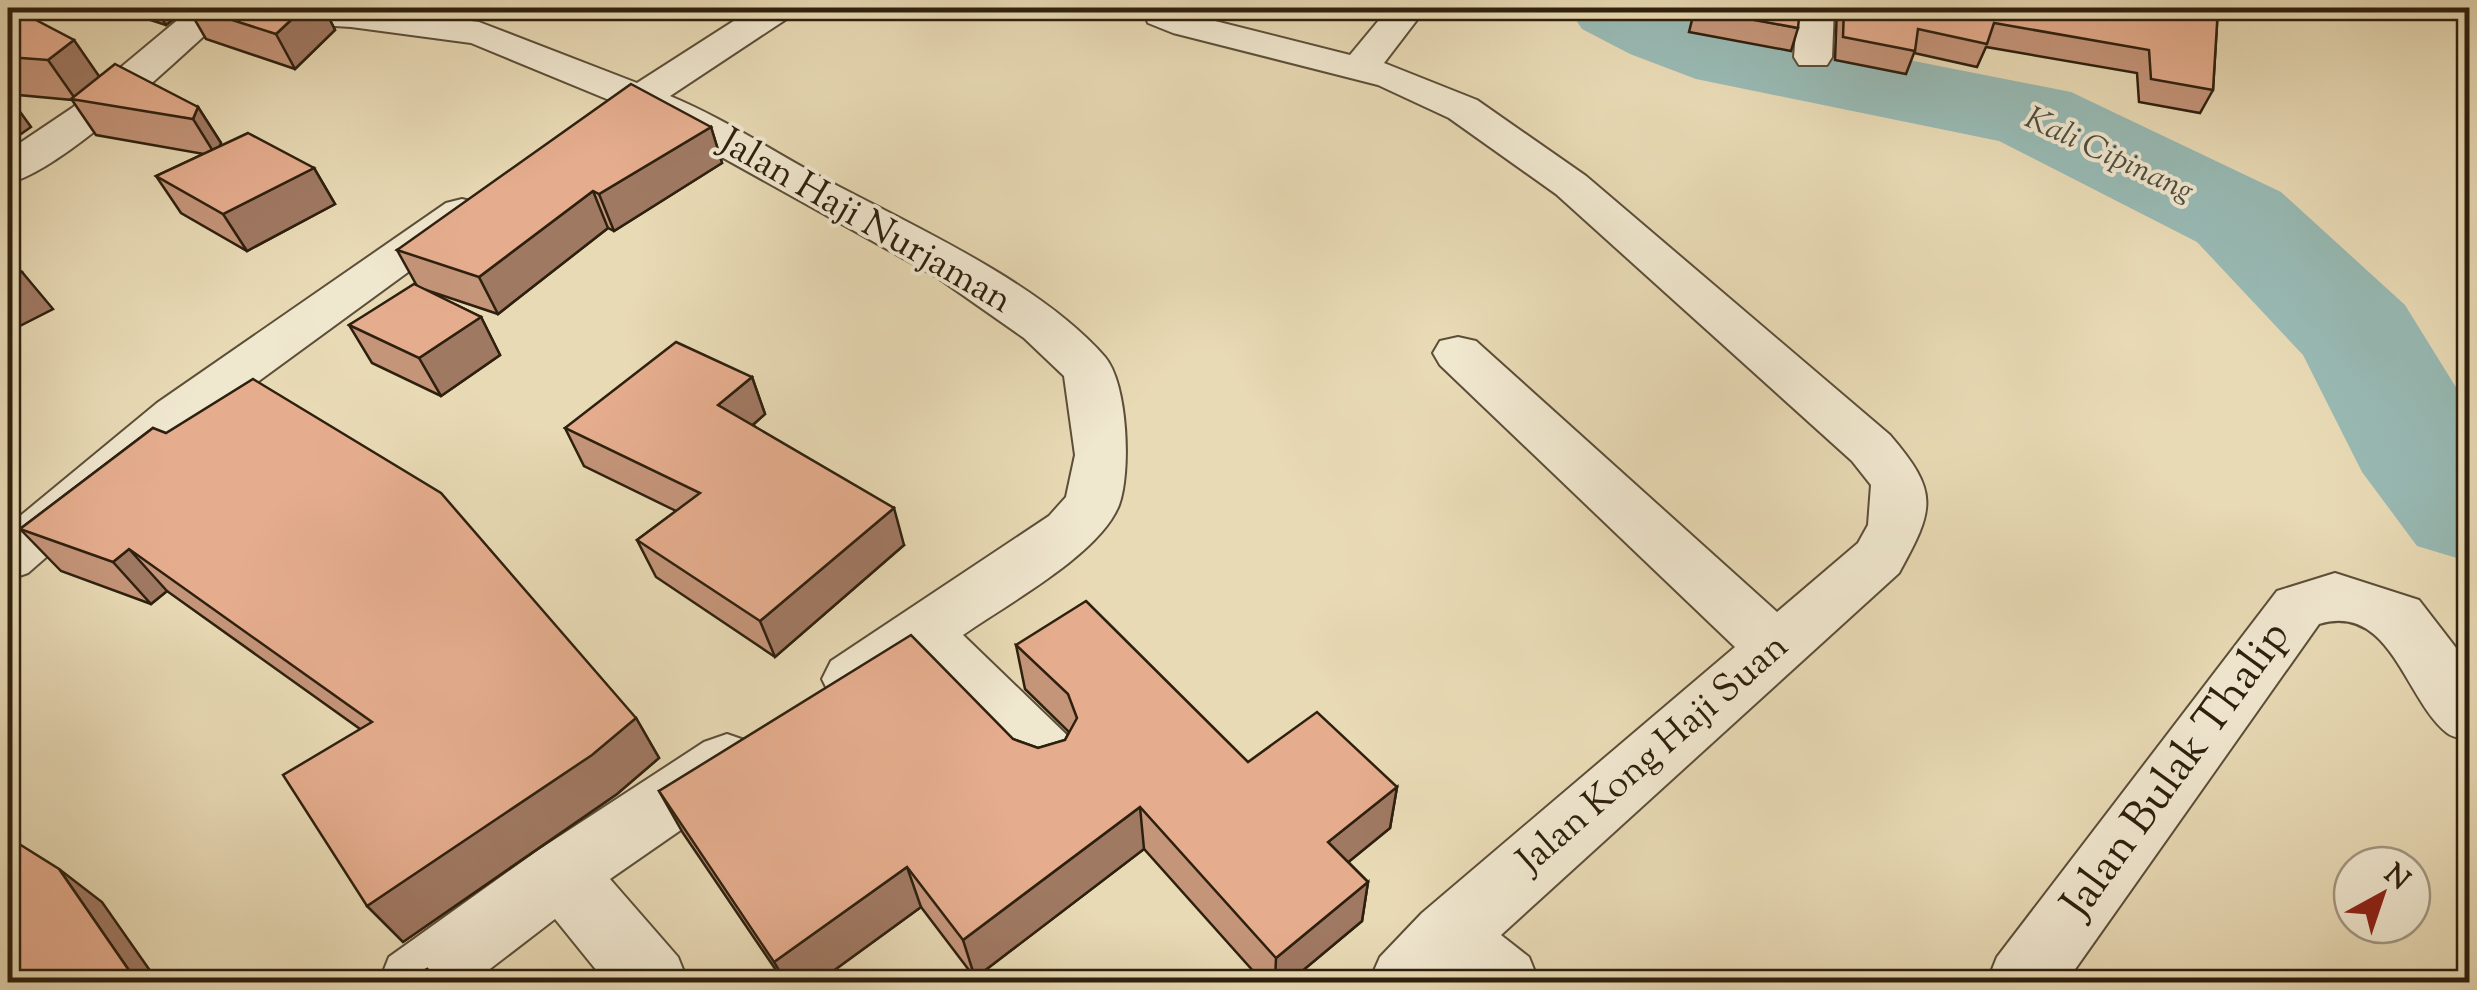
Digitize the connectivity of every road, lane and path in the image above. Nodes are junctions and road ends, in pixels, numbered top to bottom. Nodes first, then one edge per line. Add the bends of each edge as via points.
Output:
1 (217, 8) edge
2 (778, 8) edge
3 (1160, 8) edge
4 (1408, 8) edge
5 (1816, 8) edge
6 (461, 17) edge
7 (1813, 57) dead end
8 (1358, 70) junction
9 (635, 96) junction
10 (27, 111) dead end
11 (86, 117) junction
12 (584, 125) edge
13 (8, 170) edge
14 (494, 190) edge
15 (1458, 353) dead end
16 (8, 558) edge
17 (923, 632) junction
18 (1776, 648) junction
19 (808, 709) edge
20 (2470, 715) edge
21 (758, 742) edge
22 (1048, 759) edge
23 (561, 872) junction
24 (1417, 971) edge
25 (416, 982) edge
26 (652, 982) edge
27 (1503, 982) edge
28 (2023, 982) edge

1 - 6 street, Jalan Haji Nurjaman
1 - 11 street
2 - 9 street
3 - 8 street via 1161,16 1186,25
4 - 8 street
5 - 7 street
6 - 9 street, Jalan Haji Nurjaman via 478,33
8 - 18 street, Jalan Kong Haji Suan via 1463,109 1571,185 1871,448 1898,481 1896,525 1879,558
9 - 12 street
9 - 17 street, Jalan Haji Nurjaman via 953,266 1041,327 1088,370 1102,455 1092,504 1069,531
10 - 11 street
11 - 13 street
14 - 16 street via 175,416
15 - 18 street
17 - 19 street, Jalan Haji Nurjaman
17 - 22 street
18 - 24 street, Jalan Kong Haji Suan
20 - 28 street, Jalan Bulak Thalip via 2398,618 2335,596 2298,607
21 - 23 street
23 - 25 street
23 - 26 street
24 - 27 street

